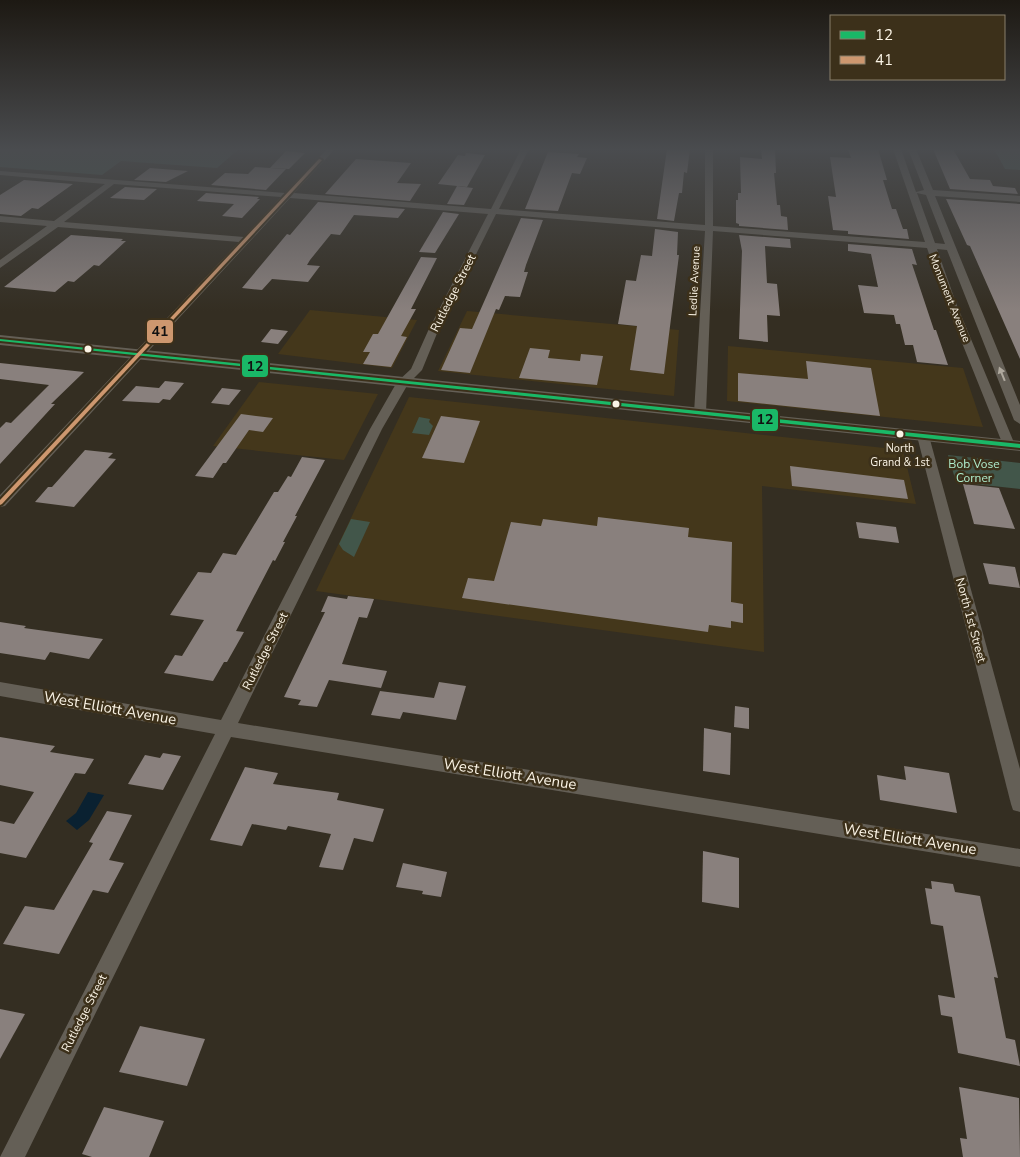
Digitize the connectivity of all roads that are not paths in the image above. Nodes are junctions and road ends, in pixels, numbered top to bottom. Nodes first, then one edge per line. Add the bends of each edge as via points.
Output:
1 (84, 203) edge
2 (282, 203) edge
3 (378, 203) edge
4 (498, 203) edge
5 (709, 203) edge
6 (915, 203) edge
7 (933, 203) edge
8 (493, 212) junction
9 (0, 219) edge
10 (56, 224) junction
11 (709, 228) junction
12 (248, 240) junction
13 (929, 245) junction
14 (950, 246) junction
15 (0, 264) edge
16 (951, 303) junction
17 (974, 305) junction
18 (0, 340) edge
19 (139, 355) junction
20 (403, 382) junction
21 (700, 413) junction
22 (1020, 420) edge
23 (923, 436) junction
24 (1014, 445) edge
25 (0, 503) edge
26 (0, 689) edge
27 (226, 728) junction
28 (1020, 804) edge
29 (1020, 858) edge
30 (12, 1157) edge

1 - 10 street
2 - 12 street
3 - 8 street
4 - 8 street, Rutledge Street
5 - 11 street, Ledlie Avenue
6 - 13 street, Monument Avenue
7 - 14 street, Monument Avenue
8 - 11 street
8 - 20 street, Rutledge Street via 433,331 418,368
9 - 10 street
10 - 12 street
10 - 15 street
11 - 13 street
11 - 21 street, Ledlie Avenue
12 - 19 street
13 - 14 street
13 - 16 street, Monument Avenue
14 - 17 street, Monument Avenue
16 - 17 street
16 - 24 street, Monument Avenue
22 -> 17 street, Monument Avenue
18 - 19 main road
19 - 20 main road
19 - 25 street
20 - 21 main road
20 - 27 street, Rutledge Street via 376,428
21 - 23 main road
23 - 24 main road
23 - 28 street, North 1st Street
26 - 27 street, West Elliott Avenue
27 - 29 street, West Elliott Avenue
27 - 30 street, Rutledge Street

